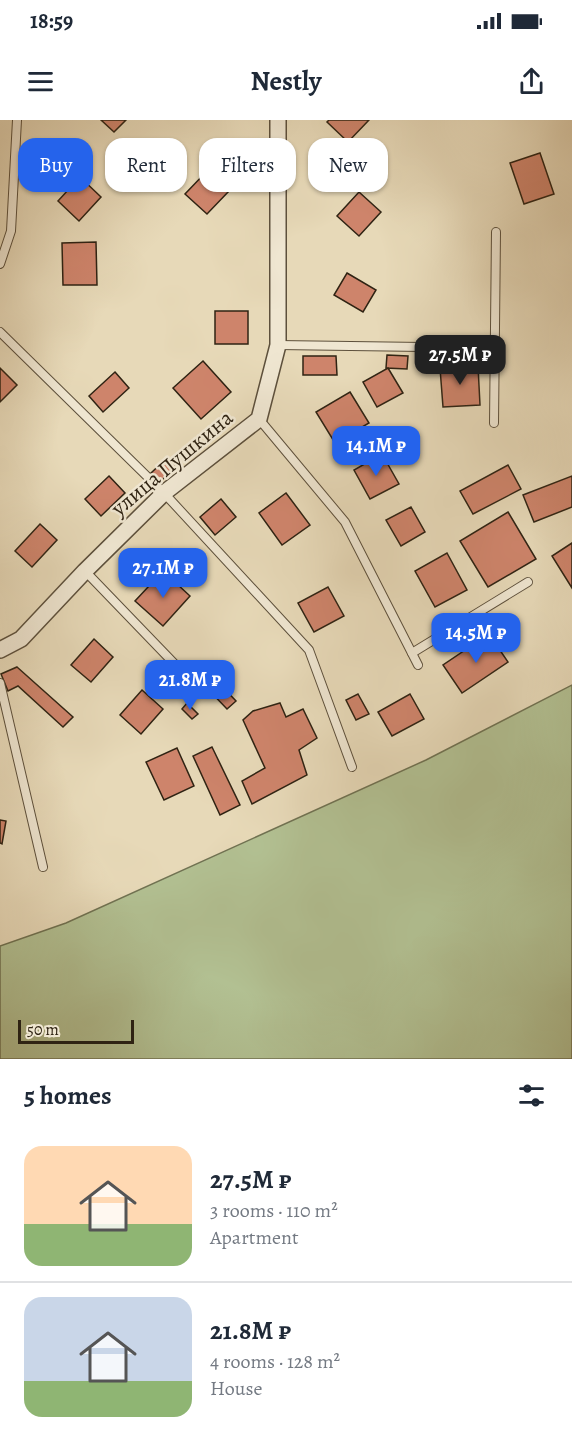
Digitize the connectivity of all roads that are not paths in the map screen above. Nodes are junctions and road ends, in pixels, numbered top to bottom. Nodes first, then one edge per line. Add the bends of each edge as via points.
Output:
1 (17, 120) edge
2 (278, 120) edge
3 (496, 232) dead end
4 (0, 264) edge
5 (0, 332) edge
6 (278, 345) junction
7 (495, 348) junction
8 (259, 419) junction
9 (494, 423) dead end
10 (164, 493) junction
11 (85, 571) junction
12 (528, 582) dead end
13 (0, 650) edge
14 (412, 653) junction
15 (418, 665) dead end
16 (192, 682) dead end
17 (0, 683) edge
18 (352, 767) dead end
19 (43, 867) dead end

1 - 4 lane via 11,231
2 - 6 street, улица Пушкина
3 - 7 lane
5 - 10 lane
6 - 7 lane
6 - 8 street, улица Пушкина
7 - 9 lane
8 - 10 street, улица Пушкина
8 - 14 lane via 345,522
10 - 11 street, улица Пушкина
10 - 18 lane via 309,650
11 - 13 street, улица Пушкина via 21,639
11 - 16 lane
12 - 14 lane
14 - 15 lane
17 - 19 lane

